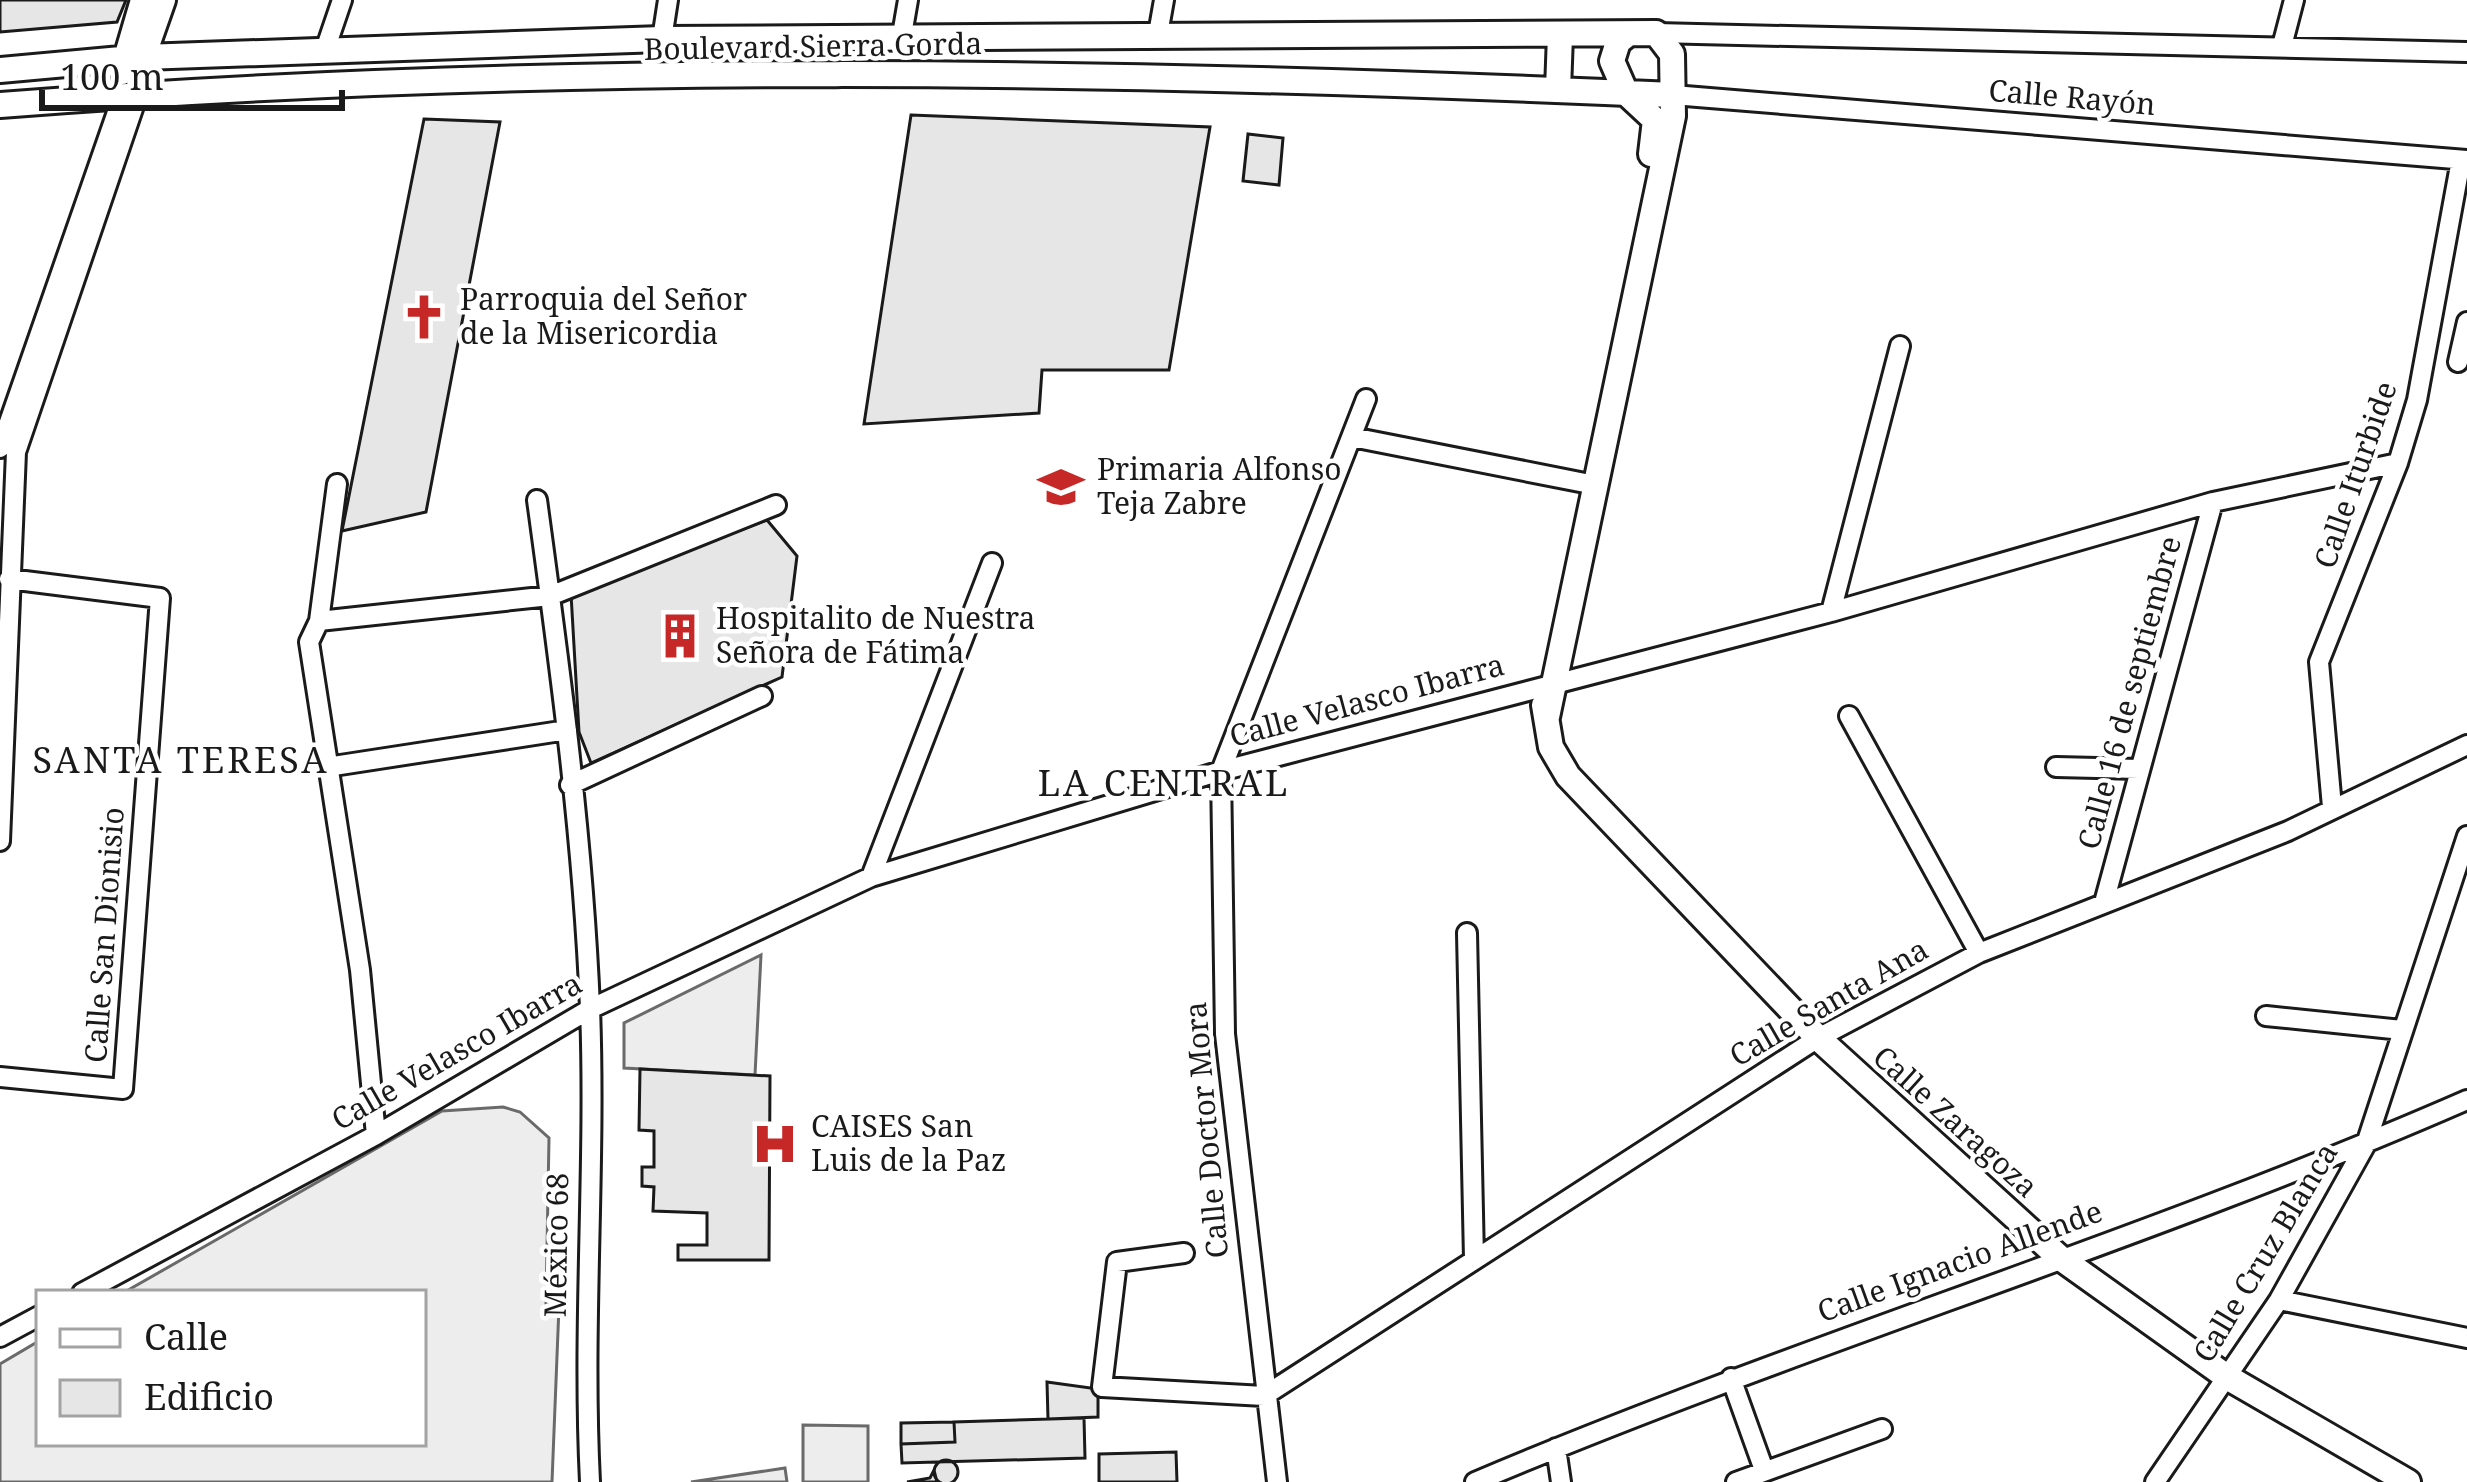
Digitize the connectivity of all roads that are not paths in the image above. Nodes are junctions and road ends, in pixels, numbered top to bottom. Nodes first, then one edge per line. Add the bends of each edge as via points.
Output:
1 (143, 0) edge
2 (163, 0) edge
3 (342, 0) edge
4 (668, 0) edge
5 (908, 0) edge
6 (1164, 0) edge
7 (2294, 0) edge
8 (1656, 33) junction
9 (1158, 34) junction
10 (1628, 34) junction
11 (902, 35) junction
12 (1226, 35) junction
13 (1559, 35) junction
14 (662, 39) junction
15 (2282, 46) junction
16 (325, 50) junction
17 (2467, 52) edge
18 (133, 58) junction
19 (0, 70) edge
20 (1229, 76) junction
21 (1558, 90) junction
22 (1626, 93) junction
23 (130, 95) junction
24 (1672, 95) junction
25 (0, 105) edge
26 (2464, 160) edge
27 (2467, 322) edge
28 (1900, 346) dead end
29 (2458, 362) dead end
30 (1366, 399) dead end
31 (1352, 437) junction
32 (5, 451) edge
33 (2398, 463) junction
34 (1585, 483) junction
35 (337, 484) dead end
36 (537, 500) dead end
37 (2213, 502) junction
38 (776, 505) dead end
39 (992, 563) dead end
40 (9, 579) junction
41 (550, 596) junction
42 (1831, 611) junction
43 (319, 621) junction
44 (1549, 685) junction
45 (762, 696) dead end
46 (1849, 716) dead end
47 (4, 724) edge
48 (567, 730) junction
49 (2467, 745) edge
50 (327, 767) junction
51 (2056, 767) dead end
52 (2139, 769) junction
53 (1221, 771) junction
54 (570, 785) junction
55 (2332, 807) junction
56 (2467, 836) edge
57 (0, 841) edge
58 (871, 877) junction
59 (2105, 899) junction
60 (1467, 933) dead end
61 (1979, 952) junction
62 (590, 1009) junction
63 (2266, 1016) dead end
64 (2402, 1030) junction
65 (1818, 1038) junction
66 (0, 1077) edge
67 (2467, 1100) edge
68 (376, 1135) junction
69 (2366, 1144) junction
70 (1184, 1253) dead end
71 (2060, 1257) junction
72 (1474, 1259) junction
73 (88, 1290) edge
74 (2278, 1300) junction
75 (36, 1318) edge
76 (0, 1337) edge
77 (2467, 1338) edge
78 (2227, 1377) junction
79 (1731, 1378) junction
80 (1264, 1396) junction
81 (1882, 1429) dead end
82 (1556, 1448) junction
83 (1764, 1470) junction
84 (590, 1482) edge
85 (1277, 1482) edge
86 (1474, 1482) edge
87 (1561, 1482) edge
88 (1736, 1482) edge
89 (2155, 1482) edge
90 (2408, 1482) edge

1 - 18 main road
2 - 18 main road
3 - 16 street
4 - 14 street
5 - 11 street
6 - 9 street
7 - 15 street
8 - 10 main road, Boulevard Sierra Gorda
8 - 15 street
8 - 24 main road via 1672,54
9 - 11 main road, Boulevard Sierra Gorda
9 - 12 main road, Boulevard Sierra Gorda
10 - 13 main road, Boulevard Sierra Gorda
10 - 22 main road via 1612,61
11 - 14 main road, Boulevard Sierra Gorda
12 - 13 main road, Boulevard Sierra Gorda
12 - 20 main road
13 - 21 main road
14 - 16 main road, Boulevard Sierra Gorda
15 - 17 street
16 - 18 main road, Boulevard Sierra Gorda
18 - 19 main road, Boulevard Sierra Gorda
18 - 23 main road
20 - 21 main road, Boulevard Sierra Gorda
20 - 23 main road, Boulevard Sierra Gorda via 878,74
21 - 22 main road, Boulevard Sierra Gorda
22 - 24 main road, Boulevard Sierra Gorda
22 - 34 main road, Calle Zaragoza via 1655,121
23 - 25 main road, Boulevard Sierra Gorda
23 - 32 street
24 - 26 street, Calle Rayón
24 - 44 main road, Calle Zaragoza
26 - 33 street, Calle Iturbide
27 - 29 street
28 - 42 street
30 - 31 street
31 - 34 street
31 - 53 street
32 - 40 street
33 - 37 street, Calle Velasco Ibarra
33 - 55 street, Calle Iturbide via 2319,662
34 - 44 main road, Calle Zaragoza
35 - 43 street
36 - 41 street, México 68
37 - 42 street, Calle Velasco Ibarra
37 - 52 street, Calle 16 de septiembre
38 - 41 street
39 - 58 street
40 - 47 street
40 - 66 street, Calle San Dionisio via 160,598 123,1088
41 - 43 street
41 - 48 street, México 68
42 - 44 street, Calle Velasco Ibarra
43 - 50 street via 310,642
44 - 53 street, Calle Velasco Ibarra
44 - 65 main road, Calle Zaragoza via 1550,747 1568,776
45 - 54 street
46 - 61 street
47 - 57 street
48 - 50 street
48 - 54 street, México 68
49 - 55 street, Calle Santa Ana
50 - 68 street
51 - 52 street
52 - 59 street, Calle 16 de septiembre
53 - 58 street, Calle Velasco Ibarra
53 - 80 street, Calle Doctor Mora via 1225,1034
54 - 62 street, México 68
55 - 59 street, Calle Santa Ana
56 - 64 street, Calle Cruz Blanca
58 - 62 street, Calle Velasco Ibarra
59 - 61 street, Calle Santa Ana
60 - 72 street
61 - 65 street, Calle Santa Ana
62 - 68 street, Calle Velasco Ibarra
62 - 84 street, México 68
63 - 64 street
64 - 69 street, Calle Cruz Blanca
65 - 71 main road, Calle Zaragoza
65 - 72 street, Calle Santa Ana
67 - 69 street, Calle Ignacio Allende
68 - 73 street, Calle Velasco Ibarra
69 - 71 street, Calle Ignacio Allende
69 - 74 street, Calle Cruz Blanca
70 - 80 street via 1117,1262 1102,1387
71 - 78 main road, Calle Zaragoza
71 - 79 street, Calle Ignacio Allende
72 - 80 street, Calle Santa Ana
74 - 77 street
74 - 78 street, Calle Cruz Blanca
75 - 76 street
78 - 89 street, Calle Cruz Blanca
78 - 90 main road, Calle Zaragoza
79 - 82 street, Calle Ignacio Allende
79 - 83 street
80 - 85 street, Calle Doctor Mora
81 - 83 street
82 - 86 street, Calle Ignacio Allende
82 - 87 street
83 - 88 street

